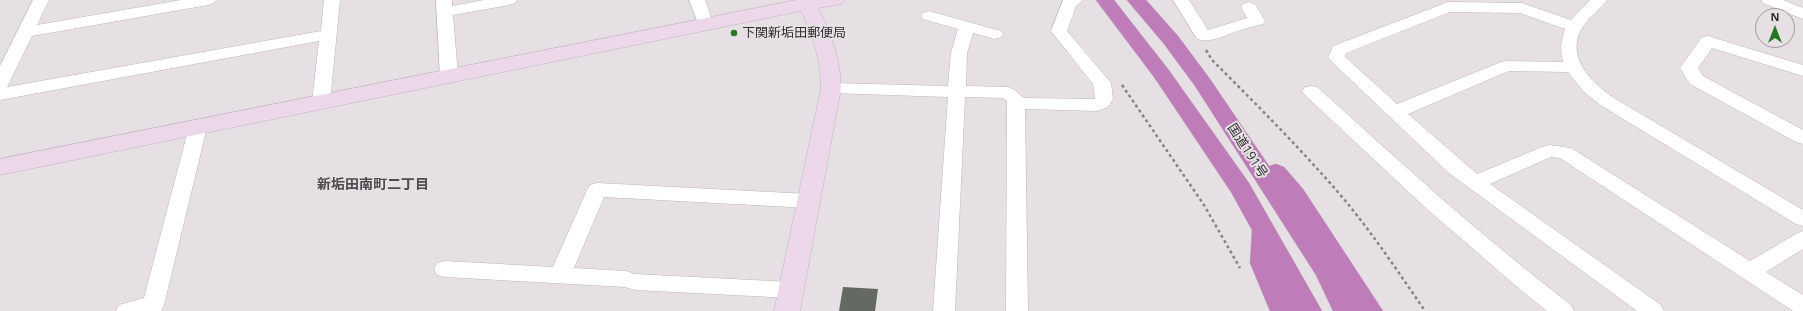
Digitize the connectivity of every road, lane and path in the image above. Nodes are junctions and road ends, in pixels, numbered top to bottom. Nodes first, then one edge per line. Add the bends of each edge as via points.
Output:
1 (40, 0) edge
2 (208, 0) edge
3 (332, 0) edge
4 (509, 0) edge
5 (697, 0) edge
6 (836, 0) edge
7 (1075, 0) edge
8 (1105, 0) edge
9 (1136, 0) edge
10 (1181, 0) edge
11 (1599, 0) edge
12 (1769, 0) edge
13 (806, 2) edge
14 (1451, 3) edge
15 (445, 6) edge
16 (1249, 7) dead end
17 (1803, 14) edge
18 (929, 16) dead end
19 (706, 24) junction
20 (1575, 27) junction
21 (24, 32) junction
22 (329, 34) junction
23 (995, 34) dead end
24 (962, 41) junction
25 (1206, 49) dead end
26 (1573, 67) junction
27 (1803, 71) edge
28 (449, 76) junction
29 (1118, 80) dead end
30 (1203, 83) junction
31 (0, 84) edge
32 (831, 88) junction
33 (956, 92) junction
34 (1311, 92) dead end
35 (0, 94) edge
36 (321, 102) junction
37 (1016, 103) junction
38 (1395, 112) junction
39 (198, 127) junction
40 (1803, 138) edge
41 (0, 167) edge
42 (1475, 183) junction
43 (809, 201) junction
44 (1803, 218) edge
45 (1264, 228) junction
46 (1803, 239) edge
47 (445, 270) dead end
48 (1241, 270) dead end
49 (1749, 272) junction
50 (560, 276) junction
51 (791, 290) junction
52 (1803, 306) edge
53 (127, 311) edge
54 (787, 311) edge
55 (944, 311) edge
56 (1017, 311) edge
57 (1283, 311) edge
58 (1310, 311) edge
59 (1346, 311) edge
60 (1370, 311) edge
61 (1425, 311) edge
62 (1563, 311) edge
63 (1653, 311) edge

1 - 21 street
2 - 21 street
3 - 22 street
4 - 15 street
5 - 19 street
6 - 13 street
7 - 37 street via 1069,3 1059,32 1102,83 1102,103
8 - 45 highway, 国道191号 via 1161,73 1232,176
9 - 30 highway, 国道191号 via 1171,40
10 - 16 street via 1203,36 1257,21
11 - 20 street
12 - 17 street
13 - 19 street
13 - 32 street via 821,30 830,59
14 - 20 street via 1522,8
14 - 38 street via 1339,50 1336,58
15 - 28 street
18 - 24 street
19 - 28 street
20 - 26 street via 1569,42 1569,56
21 - 31 street
22 - 35 street
22 - 36 street
23 - 24 street
24 - 33 street
25 - 61 path via 1212,60 1342,196
26 - 38 street via 1507,66
26 - 44 street via 1594,94
27 - 40 street via 1708,41 1689,68 1696,80
28 - 36 street
29 - 48 path via 1204,205
30 - 59 highway, 国道191号 via 1326,271
30 - 60 highway via 1294,195
32 - 33 street
32 - 43 street
33 - 37 street via 1007,94 1016,99
33 - 55 street
34 - 62 street via 1460,227
36 - 39 street
37 - 56 street
38 - 42 street
39 - 41 street
39 - 53 street via 153,305
42 - 49 street via 1549,151 1564,152
42 - 63 street
43 - 50 street via 597,190
43 - 51 street
45 - 57 highway via 1262,262
45 - 58 highway, 国道191号
46 - 49 street
47 - 50 street
49 - 52 street
50 - 51 street
51 - 54 street

